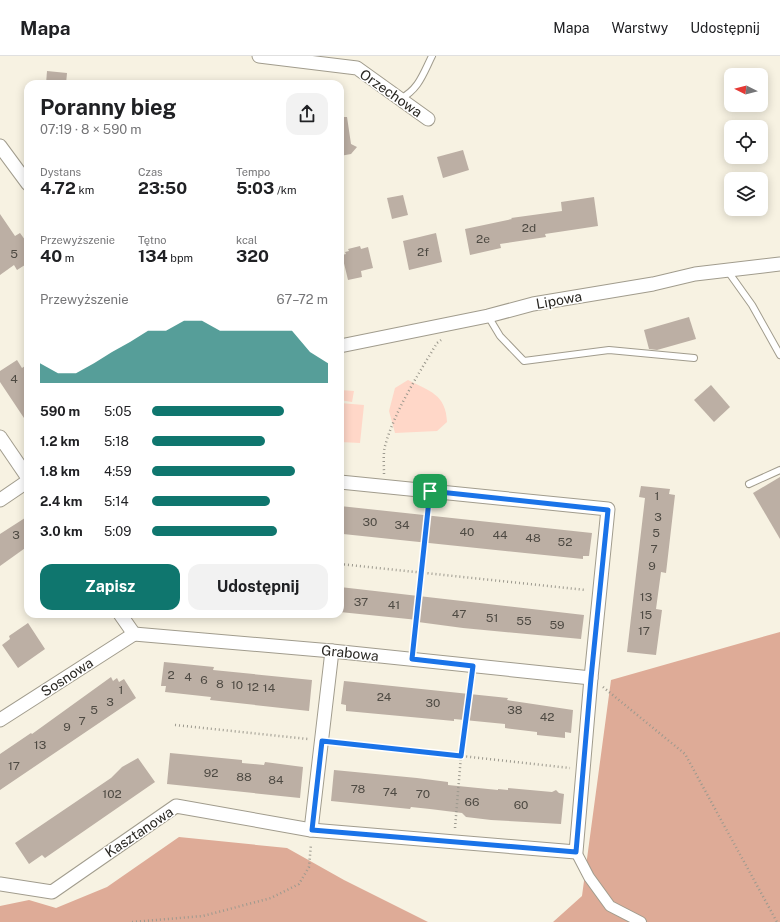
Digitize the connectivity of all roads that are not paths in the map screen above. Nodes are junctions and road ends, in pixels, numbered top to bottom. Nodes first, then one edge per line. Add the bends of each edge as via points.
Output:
1 (259, 56) edge
2 (432, 56) edge
3 (400, 99) junction
4 (428, 119) dead end
5 (0, 146) edge
6 (24, 179) edge
7 (780, 264) edge
8 (726, 269) junction
9 (488, 316) junction
10 (344, 345) edge
11 (780, 355) edge
12 (694, 358) dead end
13 (0, 437) edge
14 (780, 470) edge
15 (24, 474) edge
16 (344, 482) edge
17 (24, 483) edge
18 (749, 484) dead end
19 (0, 500) edge
20 (123, 618) edge
21 (134, 634) junction
22 (332, 651) junction
23 (591, 678) junction
24 (0, 720) edge
25 (312, 830) junction
26 (576, 852) junction
27 (0, 884) edge
28 (641, 922) edge

1 - 3 street, Orzechowa via 357,68
2 - 3 lane via 420,82 411,93
3 - 4 street, Orzechowa
5 - 6 street
7 - 8 street, Lipowa
8 - 9 street, Lipowa via 533,304
8 - 11 lane via 752,305
9 - 10 street, Lipowa
9 - 12 lane via 500,336 524,361 609,350
13 - 15 street
14 - 18 lane
16 - 23 street via 608,510
17 - 19 street
20 - 21 street
21 - 22 street, Grabowa
21 - 24 street, Sosnowa
22 - 23 street, Grabowa
22 - 25 street
23 - 26 street
25 - 26 street, Kasztanowa
25 - 27 street, Kasztanowa via 176,806 52,892
26 - 28 street via 589,877 610,906

